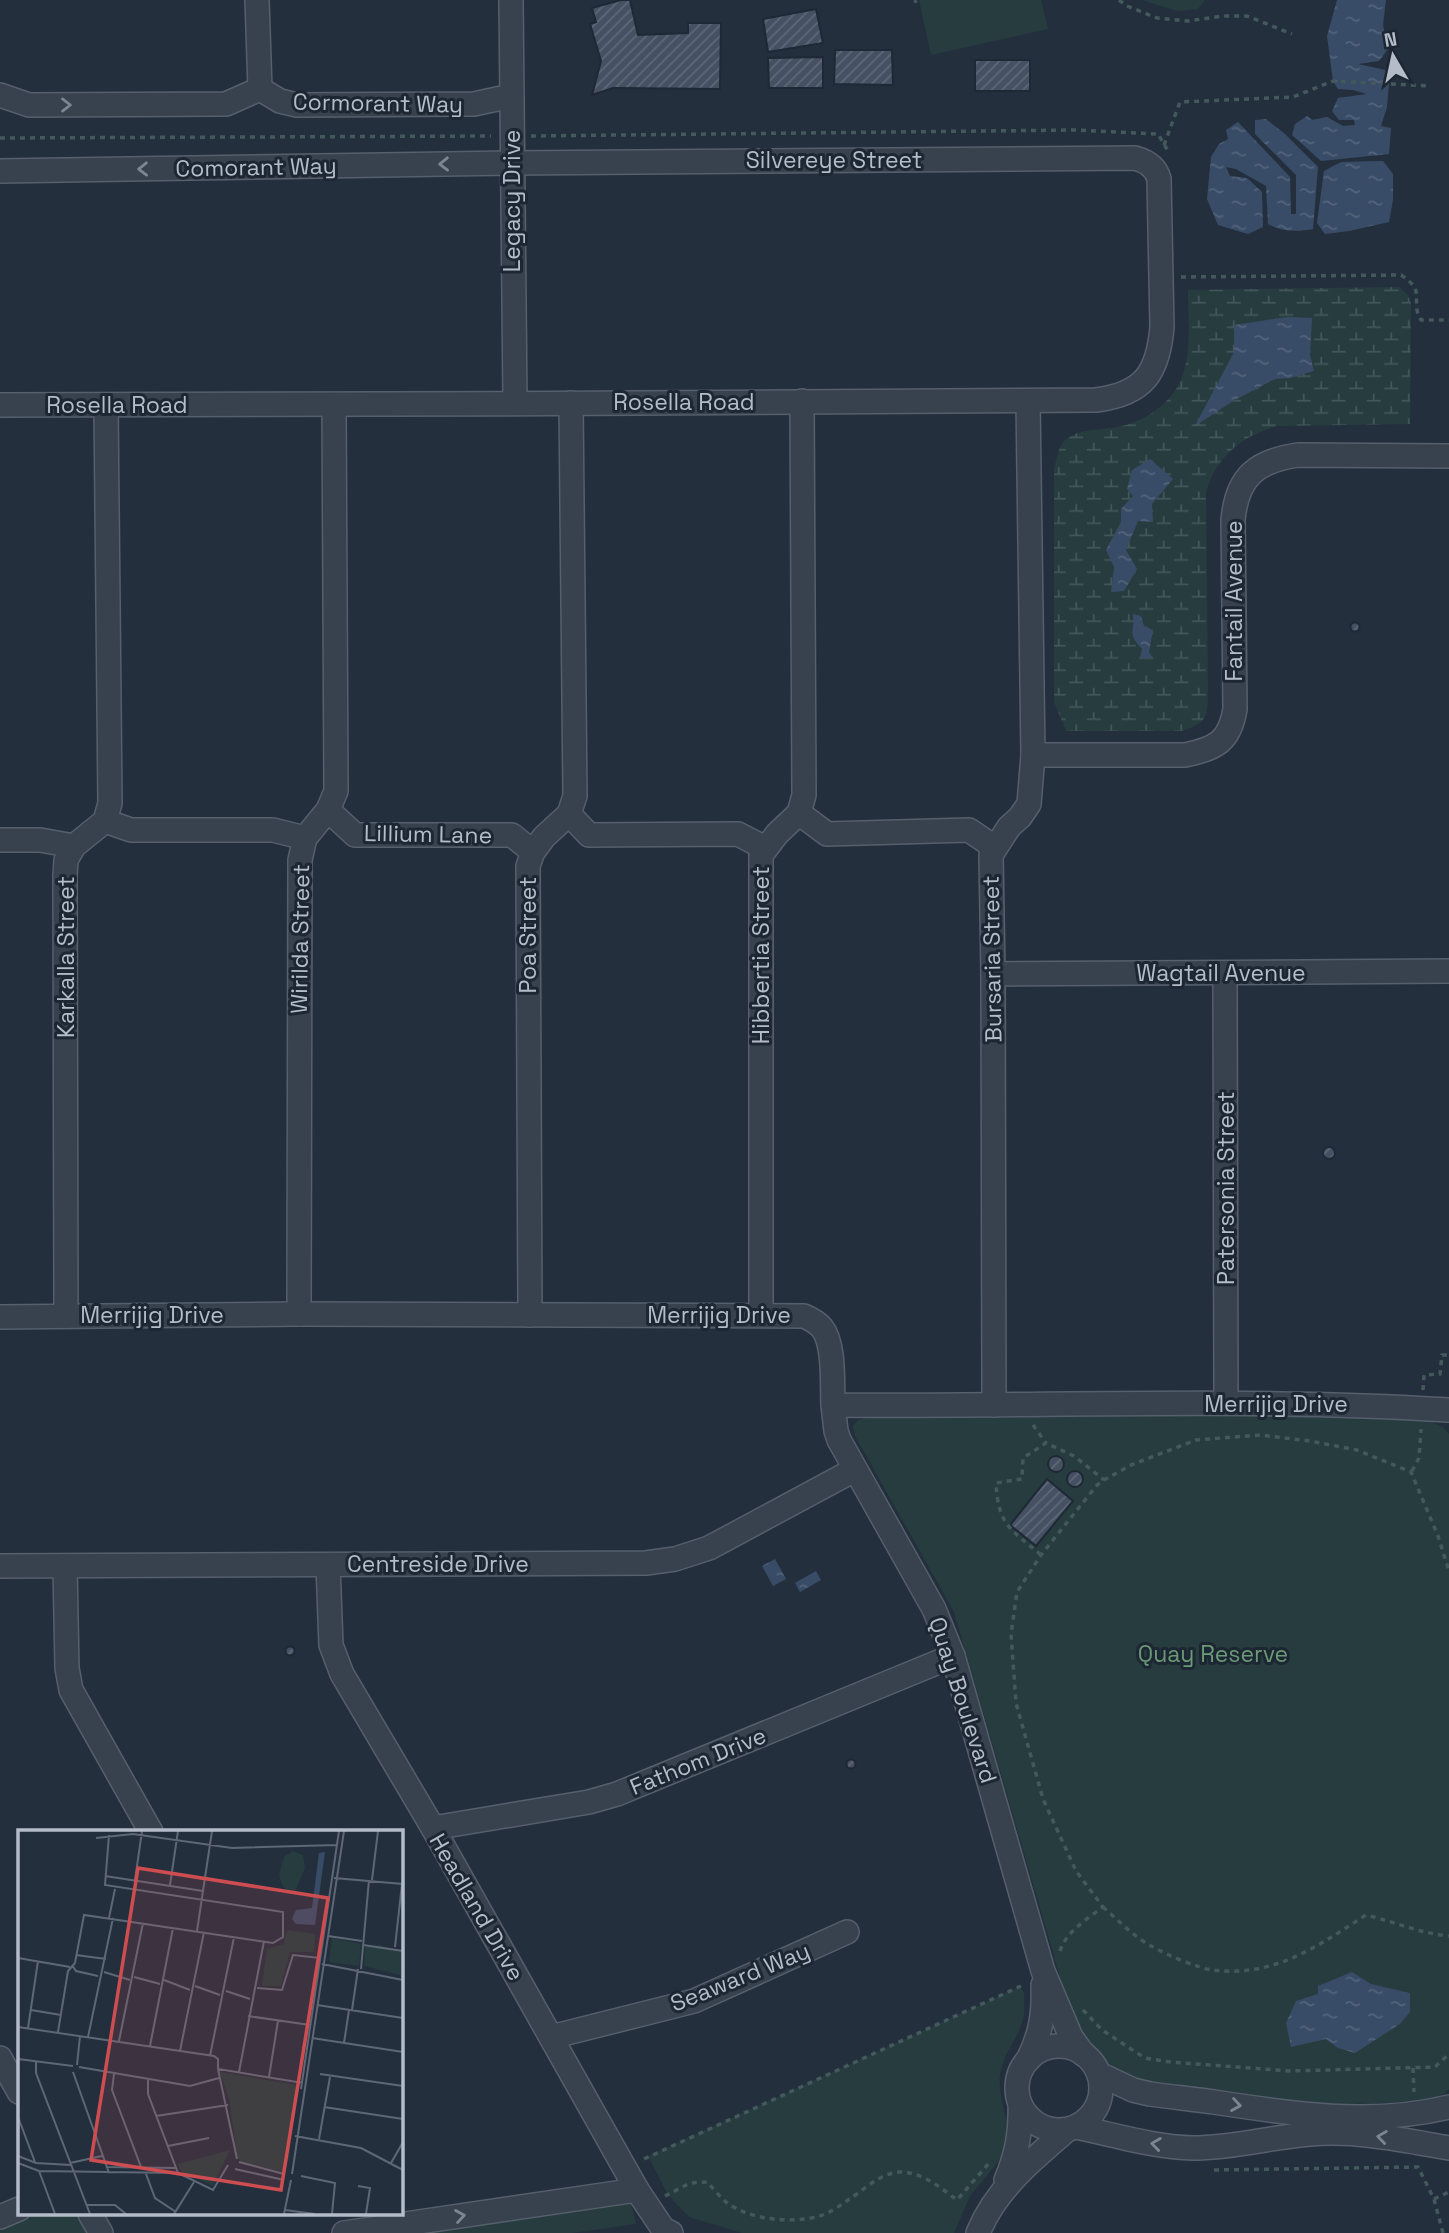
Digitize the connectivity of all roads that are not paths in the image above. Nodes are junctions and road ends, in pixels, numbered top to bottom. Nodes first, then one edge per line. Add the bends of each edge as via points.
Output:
1 (257, 0) edge
2 (511, 0) edge
3 (260, 89) junction
4 (0, 95) edge
5 (512, 96) junction
6 (512, 163) junction
7 (1153, 167) joint
8 (0, 171) edge
9 (802, 401) junction
10 (1028, 401) junction
11 (515, 402) junction
12 (571, 403) junction
13 (0, 405) edge
14 (106, 405) junction
15 (334, 405) junction
16 (1449, 456) edge
17 (1033, 755) junction
18 (328, 810) junction
19 (799, 813) junction
20 (569, 814) junction
21 (105, 821) junction
22 (305, 838) junction
23 (0, 840) edge
24 (74, 846) junction
25 (994, 847) junction
26 (765, 848) junction
27 (533, 852) junction
28 (1449, 971) edge
29 (993, 974) junction
30 (1225, 974) junction
31 (299, 1314) junction
32 (530, 1315) junction
33 (761, 1315) junction
34 (66, 1316) junction
35 (0, 1317) edge
36 (1226, 1403) junction
37 (832, 1405) junction
38 (994, 1405) junction
39 (1449, 1410) edge
40 (854, 1469) junction
41 (328, 1565) junction
42 (0, 1566) edge
43 (65, 1566) junction
44 (953, 1656) junction
45 (433, 1828) junction
46 (150, 1830) edge
47 (847, 1932) dead end
48 (1049, 1968) junction
49 (551, 2037) junction
50 (1083, 2054) junction
51 (0, 2058) edge
52 (1028, 2060) junction
53 (1099, 2074) junction
54 (18, 2090) edge
55 (1020, 2104) junction
56 (1449, 2108) edge
57 (1072, 2128) junction
58 (1449, 2137) edge
59 (1449, 2148) edge
60 (637, 2189) junction
61 (1001, 2192) junction
62 (18, 2209) edge
63 (91, 2216) edge
64 (0, 2217) edge
65 (374, 2221) edge
66 (663, 2232) edge
67 (101, 2233) edge
68 (344, 2233) edge
69 (978, 2233) edge

1 - 3 street
2 - 5 street, Legacy Drive
4 -> 3 street, Cormorant Way via 29,105 226,104
3 - 5 street, Cormorant Way via 280,102 297,105 474,104
5 - 6 street, Legacy Drive
6 - 7 street, Silvereye Street via 1135,158
6 -> 8 street, Comorant Way
6 - 11 street, Legacy Drive
7 - 10 street, Rosella Road via 1160,187 1162,315 1154,364 1133,390 1118,397
9 - 10 street, Rosella Road
9 - 12 street, Rosella Road
9 - 19 street via 804,795
10 - 17 street, Bursaria Street
11 - 12 street, Rosella Road
11 - 15 street, Rosella Road
12 - 20 street via 575,796
13 - 14 street, Rosella Road
14 - 15 street, Rosella Road
14 - 21 street via 110,803
15 - 18 street, Wirilda Street via 336,790
16 - 17 street, Fantail Avenue via 1298,455 1276,458 1256,468 1242,483 1235,502 1235,709 1232,726 1221,741 1206,751 1185,755
17 - 25 street, Bursaria Street via 1029,804
18 - 22 street, Wirilda Street
18 - 27 street, Lillium Lane via 355,835 512,835
19 - 25 street via 827,834 969,831
19 - 26 street, Hibbertia Street
20 - 26 street via 589,835 738,834
20 - 27 street, Poa Street
21 - 22 street via 131,830 273,830
21 - 24 street, Karkalla Street
22 - 31 street, Wirilda Street via 300,860
23 - 24 street
24 - 34 street, Karkalla Street via 66,860 65,876
25 - 29 street, Bursaria Street
26 - 33 street, Hibbertia Street via 761,855
27 - 32 street, Poa Street via 528,866
28 - 30 street, Wagtail Avenue
29 - 30 street, Wagtail Avenue
29 - 38 street, Bursaria Street
30 - 36 street, Patersonia Street
31 - 32 street, Merrijig Drive
31 - 34 street, Merrijig Drive
32 - 33 street, Merrijig Drive
33 - 37 street, Merrijig Drive via 804,1316 825,1330
34 - 35 street, Merrijig Drive
36 - 38 street, Merrijig Drive
36 - 39 street, Merrijig Drive
37 - 38 street, Merrijig Drive
37 - 40 street, Quay Boulevard via 836,1431
40 - 41 street, Centreside Drive via 709,1548 675,1559
40 - 44 street, Quay Boulevard via 934,1609
41 - 43 street, Centreside Drive
41 - 45 street, Headland Drive via 329,1630 335,1659
42 - 43 street, Centreside Drive
43 - 46 street via 71,1690
44 - 45 street, Fathom Drive via 618,1794
44 - 48 street, Quay Boulevard
45 - 49 street, Headland Drive
47 - 49 street, Seaward Way via 694,2001
48 - 50 street, Quay Boulevard via 1071,2037
48 - 52 street, Quay Boulevard via 1040,2032
49 - 60 street, Headland Drive
50 - 52 street via 1060,2046
50 - 53 street, Quay Boulevard
51 - 54 street
52 - 55 street, Quay Boulevard via 1018,2081
53 -> 56 street, Quay Boulevard via 1150,2094 1279,2112 1383,2117
53 - 57 street via 1100,2099 1095,2111
55 - 57 street via 1034,2123 1056,2130
55 - 61 street via 1017,2150
56 - 58 street
59 -> 57 street via 1334,2133 1222,2147 1170,2147
57 - 61 street via 1032,2158
65 -> 60 street
60 - 66 street, Headland Drive
61 - 69 street
62 - 64 street
63 - 67 street
65 - 68 street

